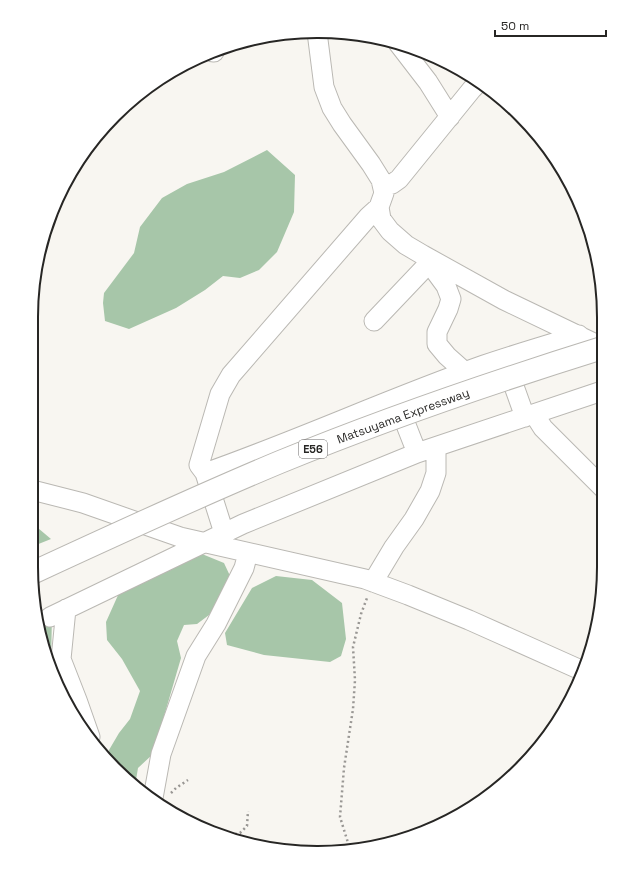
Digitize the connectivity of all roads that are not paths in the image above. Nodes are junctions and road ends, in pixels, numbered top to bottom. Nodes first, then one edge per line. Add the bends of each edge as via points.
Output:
1 (318, 38) edge
2 (405, 53) edge
3 (475, 86) edge
4 (450, 117) junction
5 (383, 187) junction
6 (379, 207) junction
7 (432, 260) junction
8 (374, 321) dead end
9 (580, 336) junction
10 (597, 344) edge
11 (597, 349) edge
12 (504, 359) junction
13 (465, 372) junction
14 (597, 393) edge
15 (396, 399) junction
16 (530, 416) junction
17 (436, 447) junction
18 (417, 453) junction
19 (205, 473) junction
20 (597, 482) edge
21 (38, 492) edge
22 (224, 533) junction
23 (205, 543) junction
24 (248, 553) junction
25 (38, 570) edge
26 (373, 582) junction
27 (66, 609) junction
28 (50, 617) dead end
29 (58, 667) edge
30 (578, 669) edge
31 (84, 721) edge
32 (161, 796) edge

1 - 5 street via 324,87 332,108 382,180
2 - 4 street
3 - 4 street
4 - 5 street via 399,179
5 - 6 street via 384,193
6 - 7 street via 381,219 390,231 406,245
6 - 19 street via 231,375 220,394 203,448 199,466
7 - 8 street
7 - 9 street via 504,300
7 - 13 street via 450,299 437,332 437,344
9 - 10 street
9 - 12 street
11 - 25 highway, Matsuyama Expressway / E56, bridge via 364,429 279,463
12 - 13 street
12 - 16 street
13 - 15 street
14 - 16 street
15 - 18 street
15 - 19 street
16 - 17 street
16 - 20 street
17 - 18 street
17 - 26 street via 436,473 430,491
18 - 22 street
19 - 22 street
21 - 23 street via 83,503 180,537
22 - 23 street
23 - 24 street
23 - 27 street
24 - 26 street
24 - 32 street via 244,568 216,624 196,656 162,754
26 - 30 street via 469,620
27 - 28 street
27 - 29 street
29 - 31 street via 77,700

